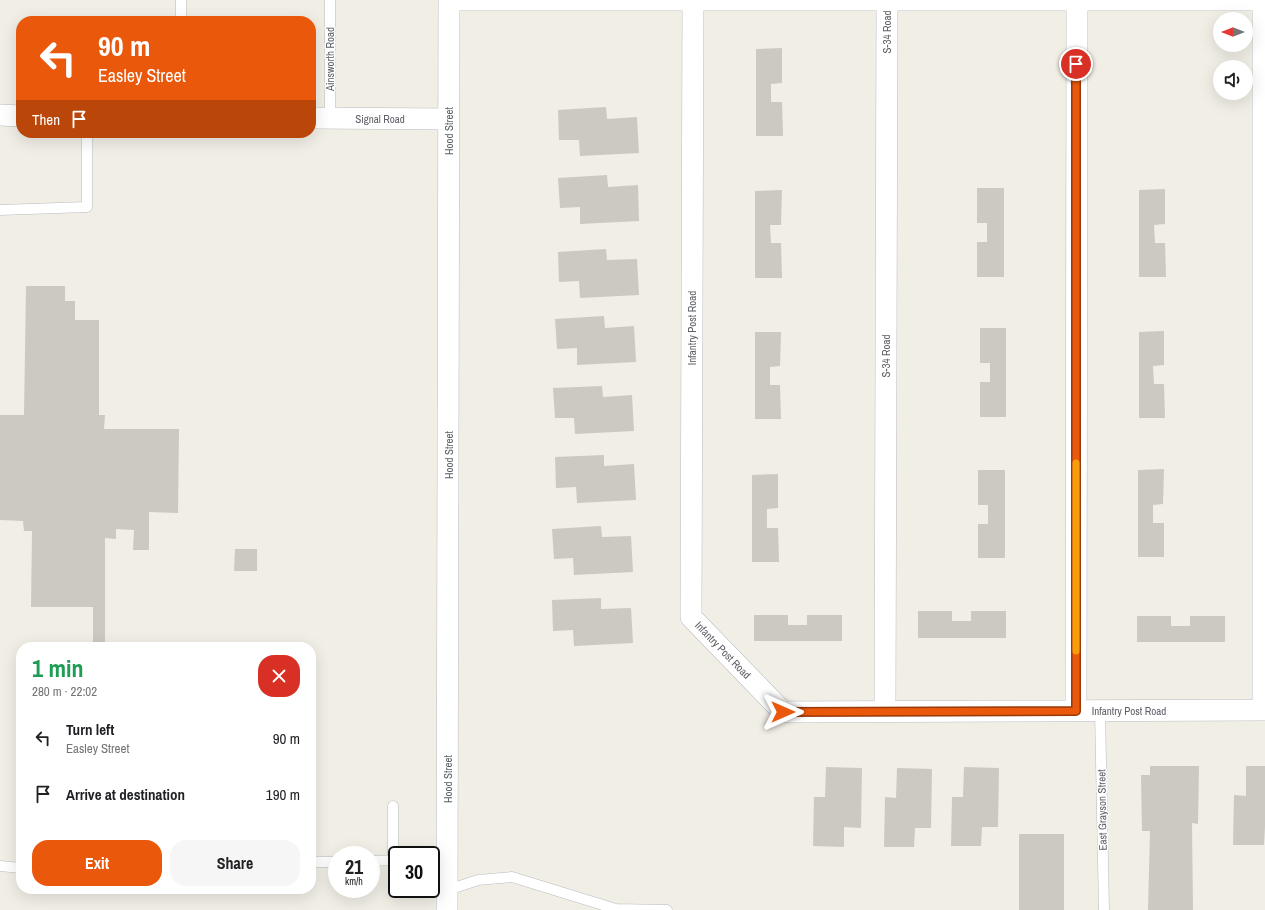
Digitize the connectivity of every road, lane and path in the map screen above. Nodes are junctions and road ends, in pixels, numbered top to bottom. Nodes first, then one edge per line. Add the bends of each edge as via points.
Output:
1 (181, 0) edge
2 (330, 0) edge
3 (449, 0) edge
4 (693, 0) edge
5 (887, 0) edge
6 (1076, 0) edge
7 (1264, 0) edge
8 (182, 16) edge
9 (0, 116) edge
10 (16, 116) edge
11 (321, 118) edge
12 (449, 119) junction
13 (87, 138) edge
14 (0, 210) edge
15 (1264, 710) edge
16 (1076, 711) junction
17 (1100, 711) junction
18 (885, 712) junction
19 (393, 806) dead end
20 (394, 846) edge
21 (440, 860) edge
22 (316, 862) edge
23 (328, 862) edge
24 (0, 866) edge
25 (16, 868) edge
26 (448, 890) junction
27 (448, 910) edge
28 (667, 910) edge
29 (1104, 910) edge

1 - 8 lane
2 - 11 lane, Ainsworth Road
3 - 4 street
3 - 12 street, Hood Street
4 - 5 street
4 - 18 street, Infantry Post Road via 691,617 783,712
5 - 6 street
5 - 18 street, S-34 Road
6 - 7 street
6 - 16 street
7 - 15 street
9 - 10 street
11 - 12 street, Signal Road
12 - 21 street, Hood Street
13 - 14 lane via 87,207
15 - 17 street, Infantry Post Road
16 - 17 street, Infantry Post Road
16 - 18 street, Infantry Post Road
17 - 29 lane, East Grayson Street
19 - 20 lane
21 - 26 street, Hood Street
22 - 23 lane
24 - 25 lane
26 - 27 street, Hood Street
26 - 28 lane via 478,880 512,876 616,909

